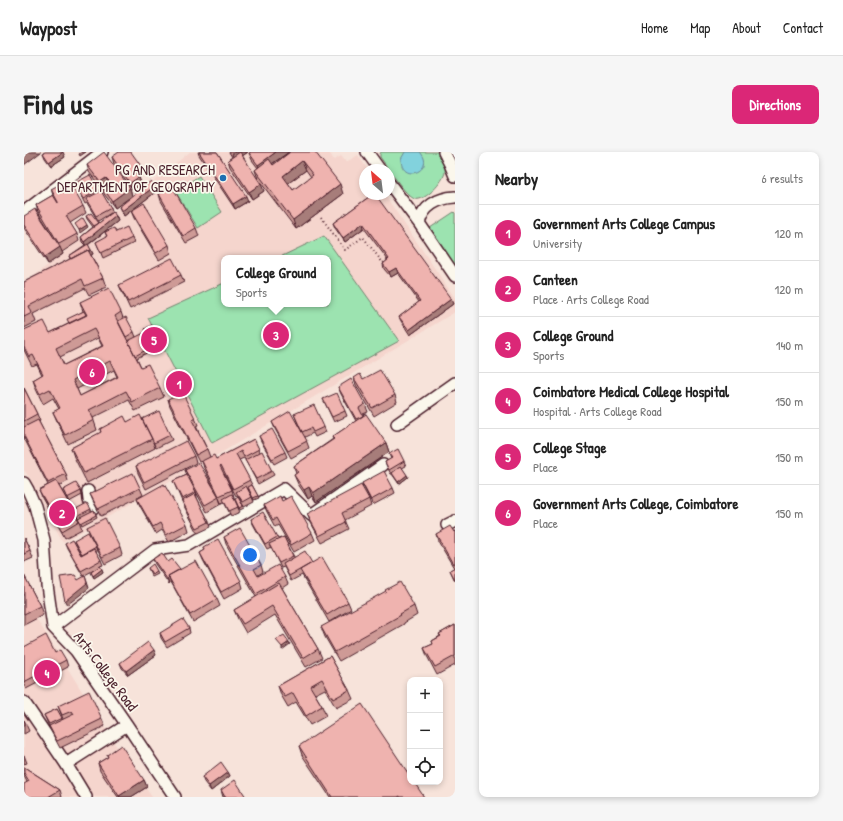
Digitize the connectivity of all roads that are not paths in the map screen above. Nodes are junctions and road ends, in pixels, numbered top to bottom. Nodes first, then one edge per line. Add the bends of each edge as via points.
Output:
1 (102, 152) edge
2 (367, 152) edge
3 (444, 152) edge
4 (377, 162) edge
5 (455, 170) edge
6 (455, 175) edge
7 (395, 191) edge
8 (455, 197) edge
9 (24, 212) edge
10 (418, 223) junction
11 (455, 276) edge
12 (455, 383) edge
13 (397, 424) dead end
14 (384, 466) edge
15 (26, 488) edge
16 (88, 492) dead end
17 (93, 508) edge
18 (53, 627) junction
19 (24, 702) edge
20 (128, 725) junction
21 (66, 764) junction
22 (82, 795) edge
23 (176, 797) edge

1 - 9 street
2 - 4 street
3 - 6 street
5 - 6 street
7 - 10 street
8 - 10 street via 440,199 431,204
10 - 11 street
12 - 13 street
14 - 18 street via 311,515 284,489 189,545 155,550
15 - 18 street, Arts College Road via 35,506 44,540
16 - 17 street
18 - 20 street, Arts College Road via 76,651
19 - 21 street
20 - 21 street
20 - 23 street, Arts College Road
21 - 22 street

